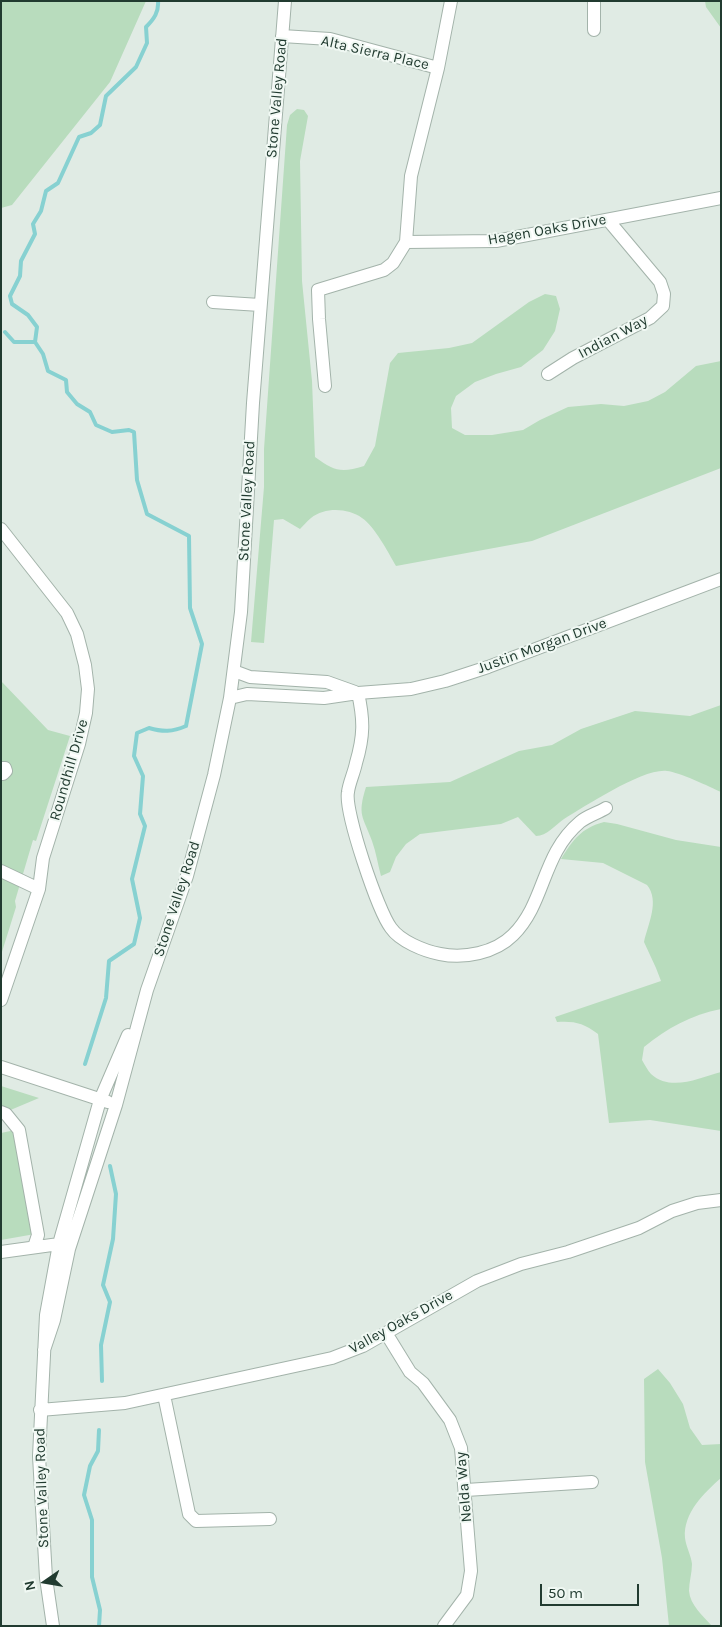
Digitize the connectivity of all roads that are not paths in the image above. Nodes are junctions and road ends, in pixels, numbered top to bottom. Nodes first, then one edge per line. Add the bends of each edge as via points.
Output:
1 (285, 1) edge
2 (451, 1) edge
3 (594, 1) edge
4 (594, 30) dead end
5 (282, 36) junction
6 (438, 68) junction
7 (721, 198) edge
8 (608, 220) junction
9 (406, 242) junction
10 (213, 302) dead end
11 (260, 304) junction
12 (548, 374) dead end
13 (326, 386) dead end
14 (1, 528) edge
15 (721, 579) edge
16 (234, 671) junction
17 (358, 693) junction
18 (230, 698) junction
19 (1, 768) edge
20 (1, 774) edge
21 (606, 808) dead end
22 (1, 871) edge
23 (38, 889) junction
24 (147, 990) junction
25 (1, 1000) edge
26 (1, 1067) edge
27 (100, 1100) junction
28 (116, 1105) junction
29 (1, 1112) edge
30 (721, 1200) edge
31 (59, 1244) junction
32 (34, 1247) junction
33 (1, 1252) edge
34 (386, 1333) junction
35 (44, 1350) junction
36 (164, 1395) junction
37 (40, 1410) junction
38 (592, 1482) dead end
39 (466, 1490) junction
40 (270, 1519) dead end
41 (53, 1626) edge
42 (444, 1626) edge

1 - 5 street, Stone Valley Road
2 - 6 street
3 - 4 street
5 - 6 street, Alta Sierra Place via 330,39
5 - 11 street, Stone Valley Road
6 - 9 street via 411,176
7 - 8 street, Hagen Oaks Drive
8 - 9 street, Hagen Oaks Drive via 496,241
8 - 12 street, Indian Way via 660,282 663,306 650,318
9 - 13 street via 393,263 384,270 318,290
10 - 11 street
11 - 16 street, Stone Valley Road via 241,612
14 - 23 street, Roundhill Drive via 67,613 77,634 88,689 79,744 43,858
15 - 17 street, Justin Morgan Drive via 445,681 411,689
16 - 17 street via 250,677 327,682
16 - 18 street, Stone Valley Road
17 - 18 street, Justin Morgan Drive via 324,698 247,694
17 - 21 street via 363,717 362,739 347,793 349,814 375,896 391,929 407,942 428,952 448,956 476,954 512,936 528,916 552,856 564,837 581,821
18 - 24 street, Stone Valley Road via 214,775 187,876
19 - 20 street via 6,771
22 - 23 street
23 - 25 street, Roundhill Drive
24 - 27 street, Stone Valley Road
24 - 28 street, Stone Valley Road
26 - 27 street
27 - 28 street
27 - 31 street, Stone Valley Road
28 - 35 street, Stone Valley Road via 69,1249
29 - 32 street via 19,1130 38,1235
30 - 34 street, Valley Oaks Drive via 672,1211 639,1228 477,1281
31 - 32 street
31 - 35 street, Stone Valley Road via 46,1315
32 - 33 street
34 - 36 street, Valley Oaks Drive via 332,1358
34 - 39 street, Nelda Way via 410,1372 423,1383 450,1420 461,1448
35 - 37 street, Stone Valley Road
36 - 37 street, Valley Oaks Drive via 125,1403
36 - 40 street via 188,1514 196,1521
37 - 41 street, Stone Valley Road via 39,1456 46,1578
38 - 39 street
39 - 42 street, Nelda Way via 470,1571 467,1594

